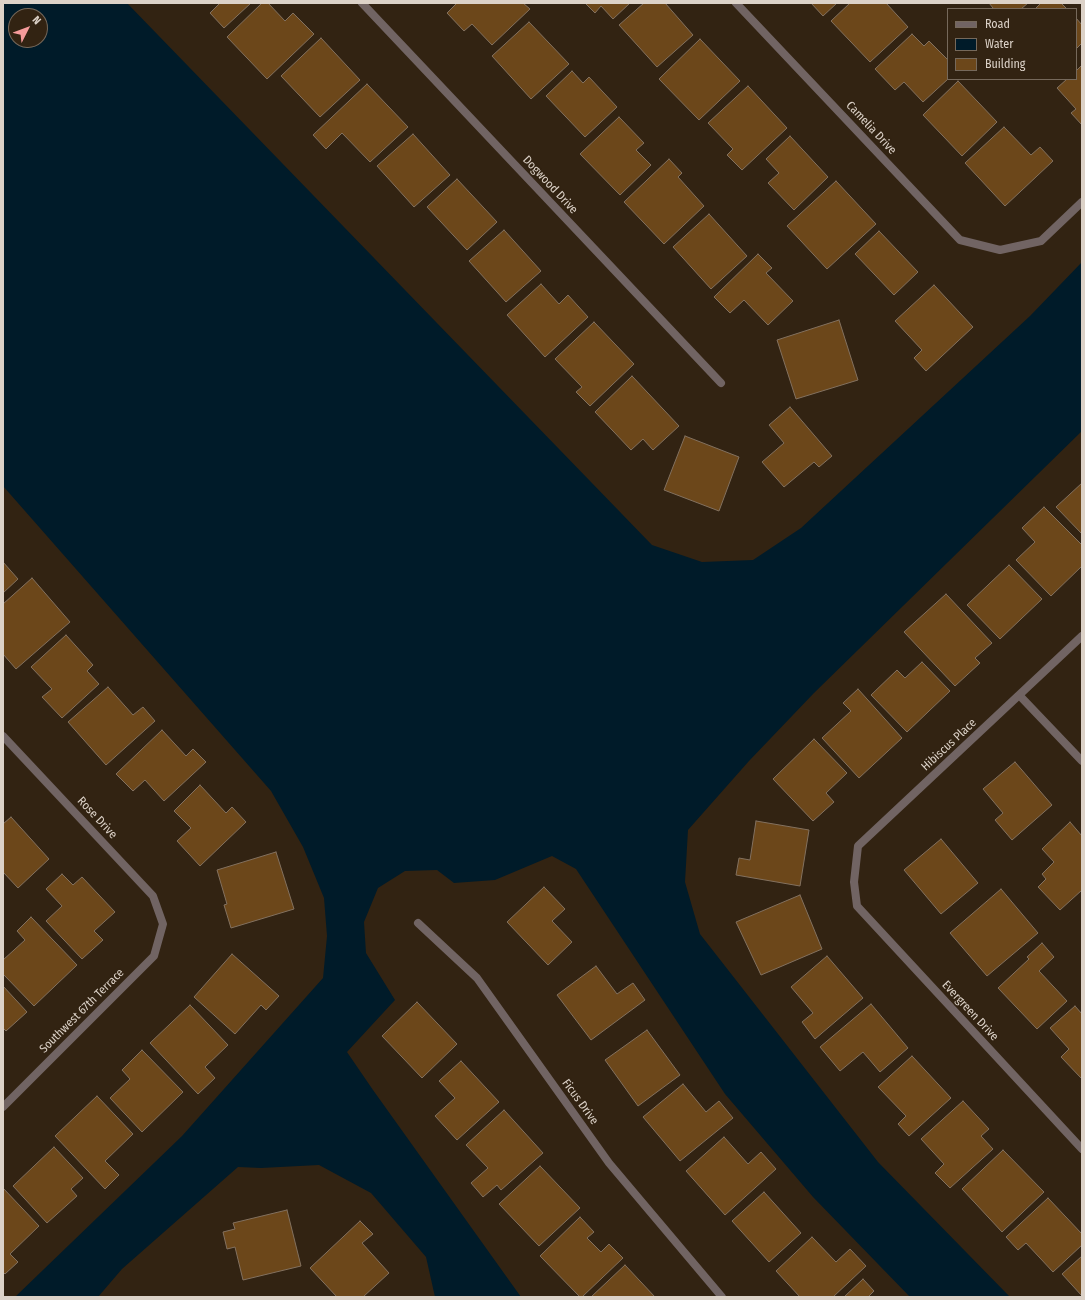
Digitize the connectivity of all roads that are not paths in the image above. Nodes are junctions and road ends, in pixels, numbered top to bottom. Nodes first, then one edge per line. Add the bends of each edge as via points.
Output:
1 (362, 3) edge
2 (736, 3) edge
3 (1082, 202) edge
4 (720, 384) dead end
5 (1082, 636) edge
6 (1020, 696) junction
7 (3, 736) edge
8 (1082, 761) edge
9 (854, 882) joint
10 (418, 923) dead end
11 (163, 924) joint
12 (3, 1107) edge
13 (1082, 1149) edge
14 (722, 1297) edge

1 - 4 street, Dogwood Drive
2 - 3 street, Camelia Drive via 960,240 1000,250 1040,241
5 - 6 street, Hibiscus Place
6 - 8 street
6 - 9 street, Hibiscus Place via 858,846
7 - 11 street, Rose Drive via 153,896
9 - 13 street, Evergreen Drive via 857,906
10 - 14 street, Ficus Drive via 477,978 609,1162
11 - 12 street, Southwest 67th Terrace via 154,956

